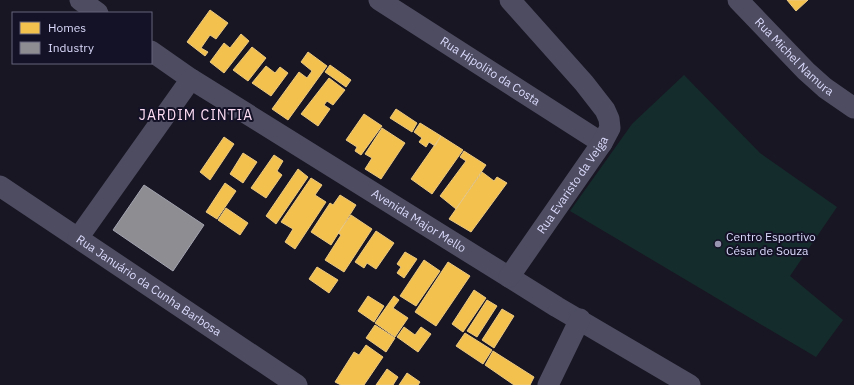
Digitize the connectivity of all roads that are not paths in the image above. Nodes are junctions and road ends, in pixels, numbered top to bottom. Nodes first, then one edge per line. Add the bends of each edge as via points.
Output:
1 (80, 0) edge
2 (378, 0) edge
3 (510, 0) edge
4 (738, 0) edge
5 (97, 12) edge
6 (152, 52) edge
7 (190, 79) junction
8 (854, 108) edge
9 (602, 143) junction
10 (0, 186) edge
11 (78, 238) junction
12 (509, 277) junction
13 (580, 319) junction
14 (297, 385) edge
15 (548, 385) edge
16 (690, 385) edge

1 - 5 street
2 - 9 street, Rua Hipolito da Costa
3 - 9 street, Rua Evaristo da Veiga via 584,82 605,110 610,128
4 - 8 street, Rua Michel Namura via 806,71
6 - 7 street, Avenida Major Mello
7 - 11 street
7 - 12 street, Avenida Major Mello
9 - 12 street, Rua Evaristo da Veiga
10 - 11 street, Rua Januário da Cunha Barbosa
11 - 14 street, Rua Januário da Cunha Barbosa
12 - 13 street, Avenida Major Mello
13 - 15 street
13 - 16 street, Avenida Major Mello

